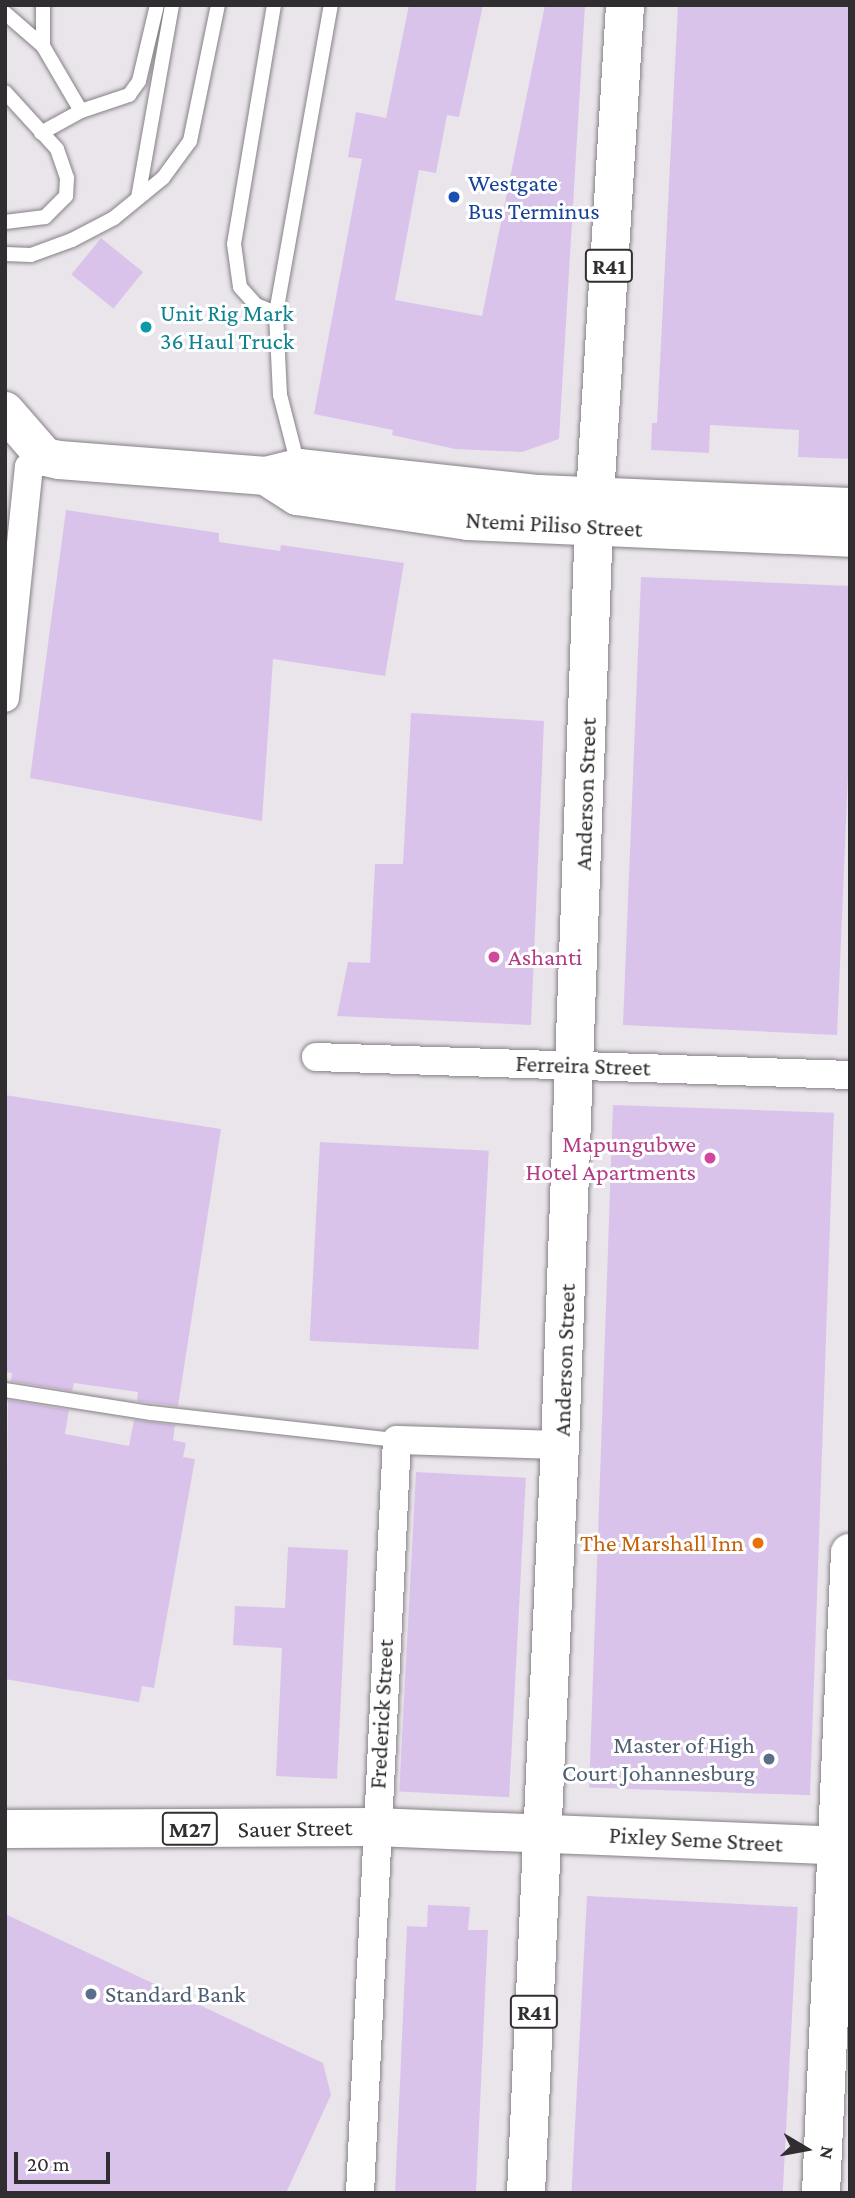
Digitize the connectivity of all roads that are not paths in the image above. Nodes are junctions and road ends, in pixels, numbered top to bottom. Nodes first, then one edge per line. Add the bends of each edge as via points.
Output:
1 (43, 5) edge
2 (157, 5) edge
3 (172, 5) edge
4 (218, 5) edge
5 (274, 5) edge
6 (331, 5) edge
7 (625, 5) edge
8 (5, 13) edge
9 (43, 46) junction
10 (5, 92) edge
11 (81, 111) junction
12 (41, 133) junction
13 (138, 198) junction
14 (5, 222) edge
15 (5, 254) edge
16 (276, 313) junction
17 (5, 411) edge
18 (27, 468) edge
19 (287, 480) junction
20 (850, 507) edge
21 (595, 512) junction
22 (850, 538) edge
23 (6, 684) edge
24 (316, 1057) dead end
25 (575, 1064) junction
26 (850, 1075) edge
27 (5, 1390) edge
28 (397, 1440) junction
29 (560, 1446) junction
30 (850, 1553) edge
31 (375, 1827) junction
32 (5, 1829) edge
33 (543, 1831) junction
34 (844, 1846) edge
35 (360, 2193) edge
36 (526, 2193) edge
37 (821, 2193) edge

1 - 9 lane
2 - 11 lane via 134,88 121,100
3 - 13 lane
4 - 13 lane via 190,141 163,178
5 - 16 lane via 234,244 240,287 256,305
6 - 16 lane
7 - 21 main road, R41
8 - 9 lane
9 - 11 lane
10 - 12 lane
11 - 12 lane
12 - 14 lane via 65,163 66,196 45,217
13 - 15 lane via 114,218 49,250
16 - 19 lane
17 - 18 main road
18 - 19 main road, Ntemi Piliso Street
18 - 23 street
19 - 21 main road, Ntemi Piliso Street via 468,521
20 - 21 main road, Ntemi Piliso Street
21 - 22 main road, Ntemi Piliso Street
21 - 25 main road, Anderson Street / R41
24 - 25 street, Ferreira Street
25 - 26 street, Ferreira Street
25 - 29 main road, Anderson Street / R41
27 - 28 lane via 161,1414
28 - 29 street
28 - 31 street, Frederick Street
29 - 33 main road, Anderson Street / R41
30 - 34 main road
31 - 32 main road, Sauer Street / M27
31 - 33 main road, Sauer Street / M27
31 - 35 street, Frederick Street
33 - 34 main road, Pixley Seme Street / M27
33 - 36 main road, Anderson Street / R41
34 - 37 main road

